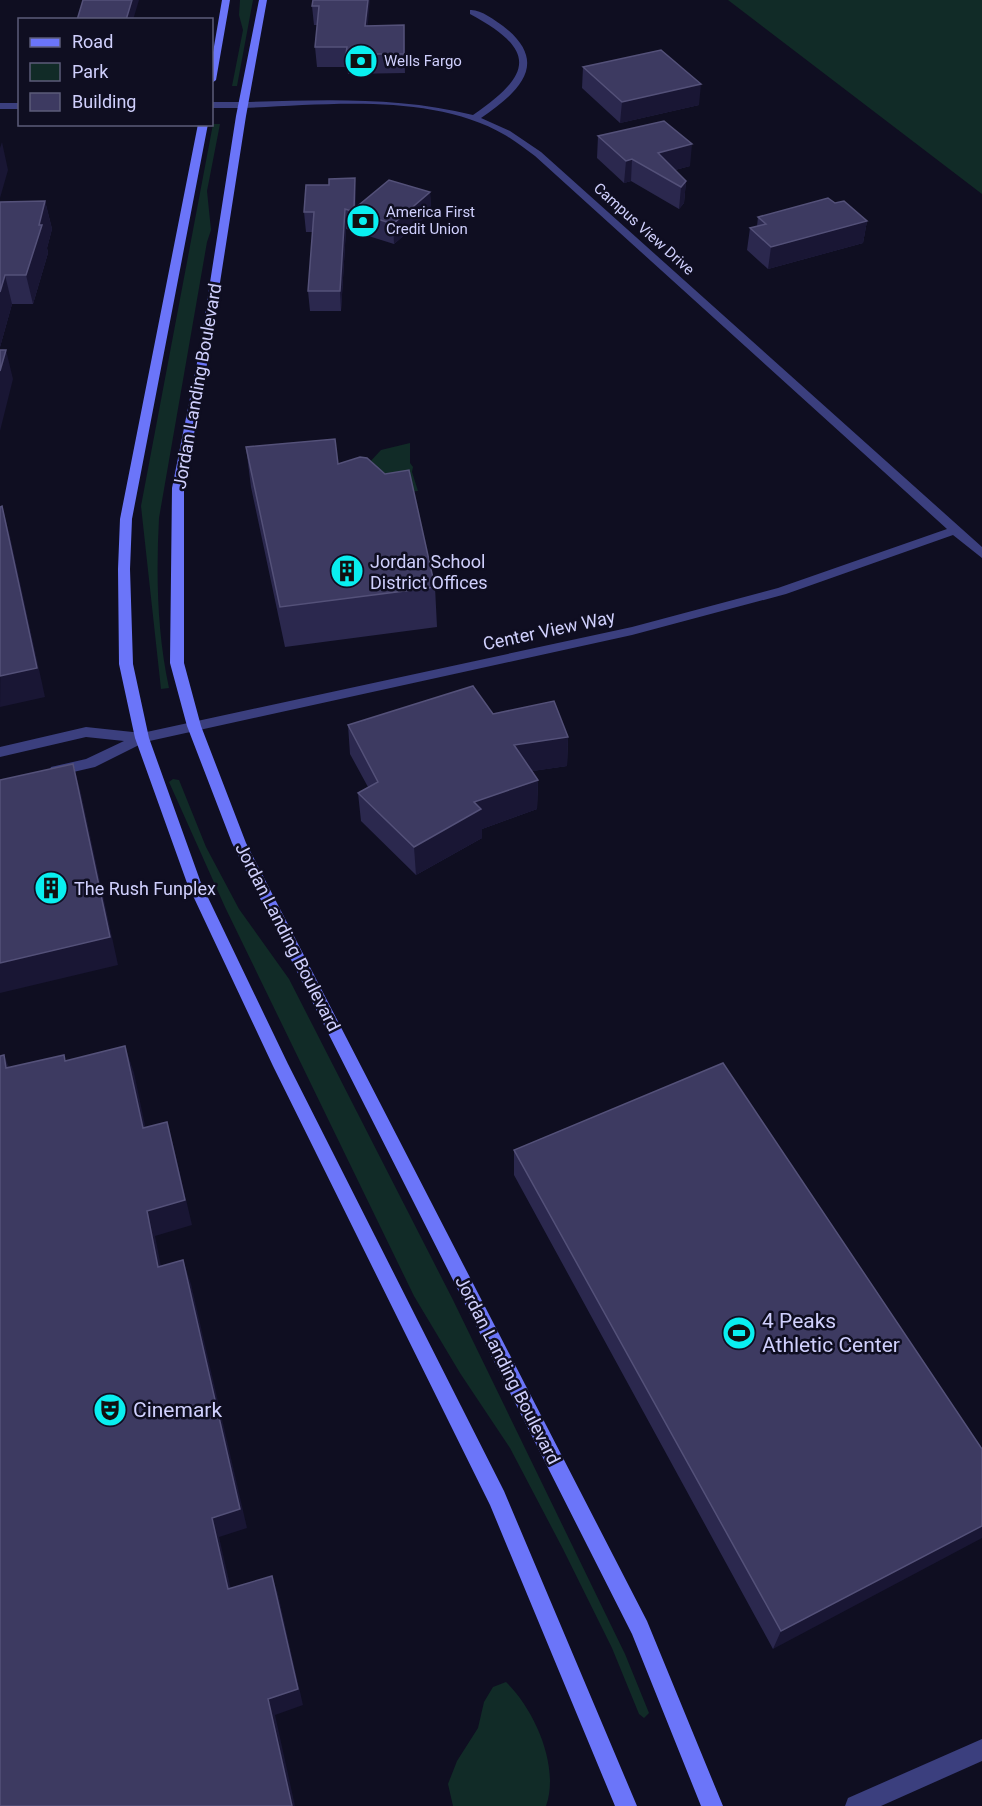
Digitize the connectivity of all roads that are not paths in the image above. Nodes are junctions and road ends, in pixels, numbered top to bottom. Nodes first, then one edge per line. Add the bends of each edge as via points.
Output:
1 (226, 0) edge
2 (263, 0) edge
3 (473, 12) dead end
4 (213, 74) edge
5 (213, 105) edge
6 (243, 105) junction
7 (0, 106) edge
8 (18, 106) edge
9 (476, 117) junction
10 (203, 126) edge
11 (955, 530) junction
12 (982, 554) edge
13 (194, 726) junction
14 (142, 738) junction
15 (0, 752) edge
16 (45, 773) edge
17 (982, 1750) edge
18 (626, 1806) edge
19 (712, 1806) edge
20 (856, 1806) edge

1 - 4 main road
2 - 6 main road, Jordan Landing Boulevard
3 - 9 street via 512,35 525,59 523,74 514,88
5 - 6 street, Campus View Drive
6 - 9 street, Campus View Drive via 410,105
6 - 13 main road, Jordan Landing Boulevard via 204,353 178,488 177,663
7 - 8 street
9 - 11 street, Campus View Drive via 506,130 532,148
10 - 14 main road via 126,519 126,664
11 - 12 street, Campus View Drive
11 - 13 street, Center View Way via 782,591 643,628
13 - 14 street, Center View Way
13 - 19 main road, Jordan Landing Boulevard via 239,843 640,1628
14 - 15 street, Center View Way via 86,732
14 - 16 street, Center View Way via 90,763
14 - 18 main road via 194,883 497,1498
17 - 20 street

